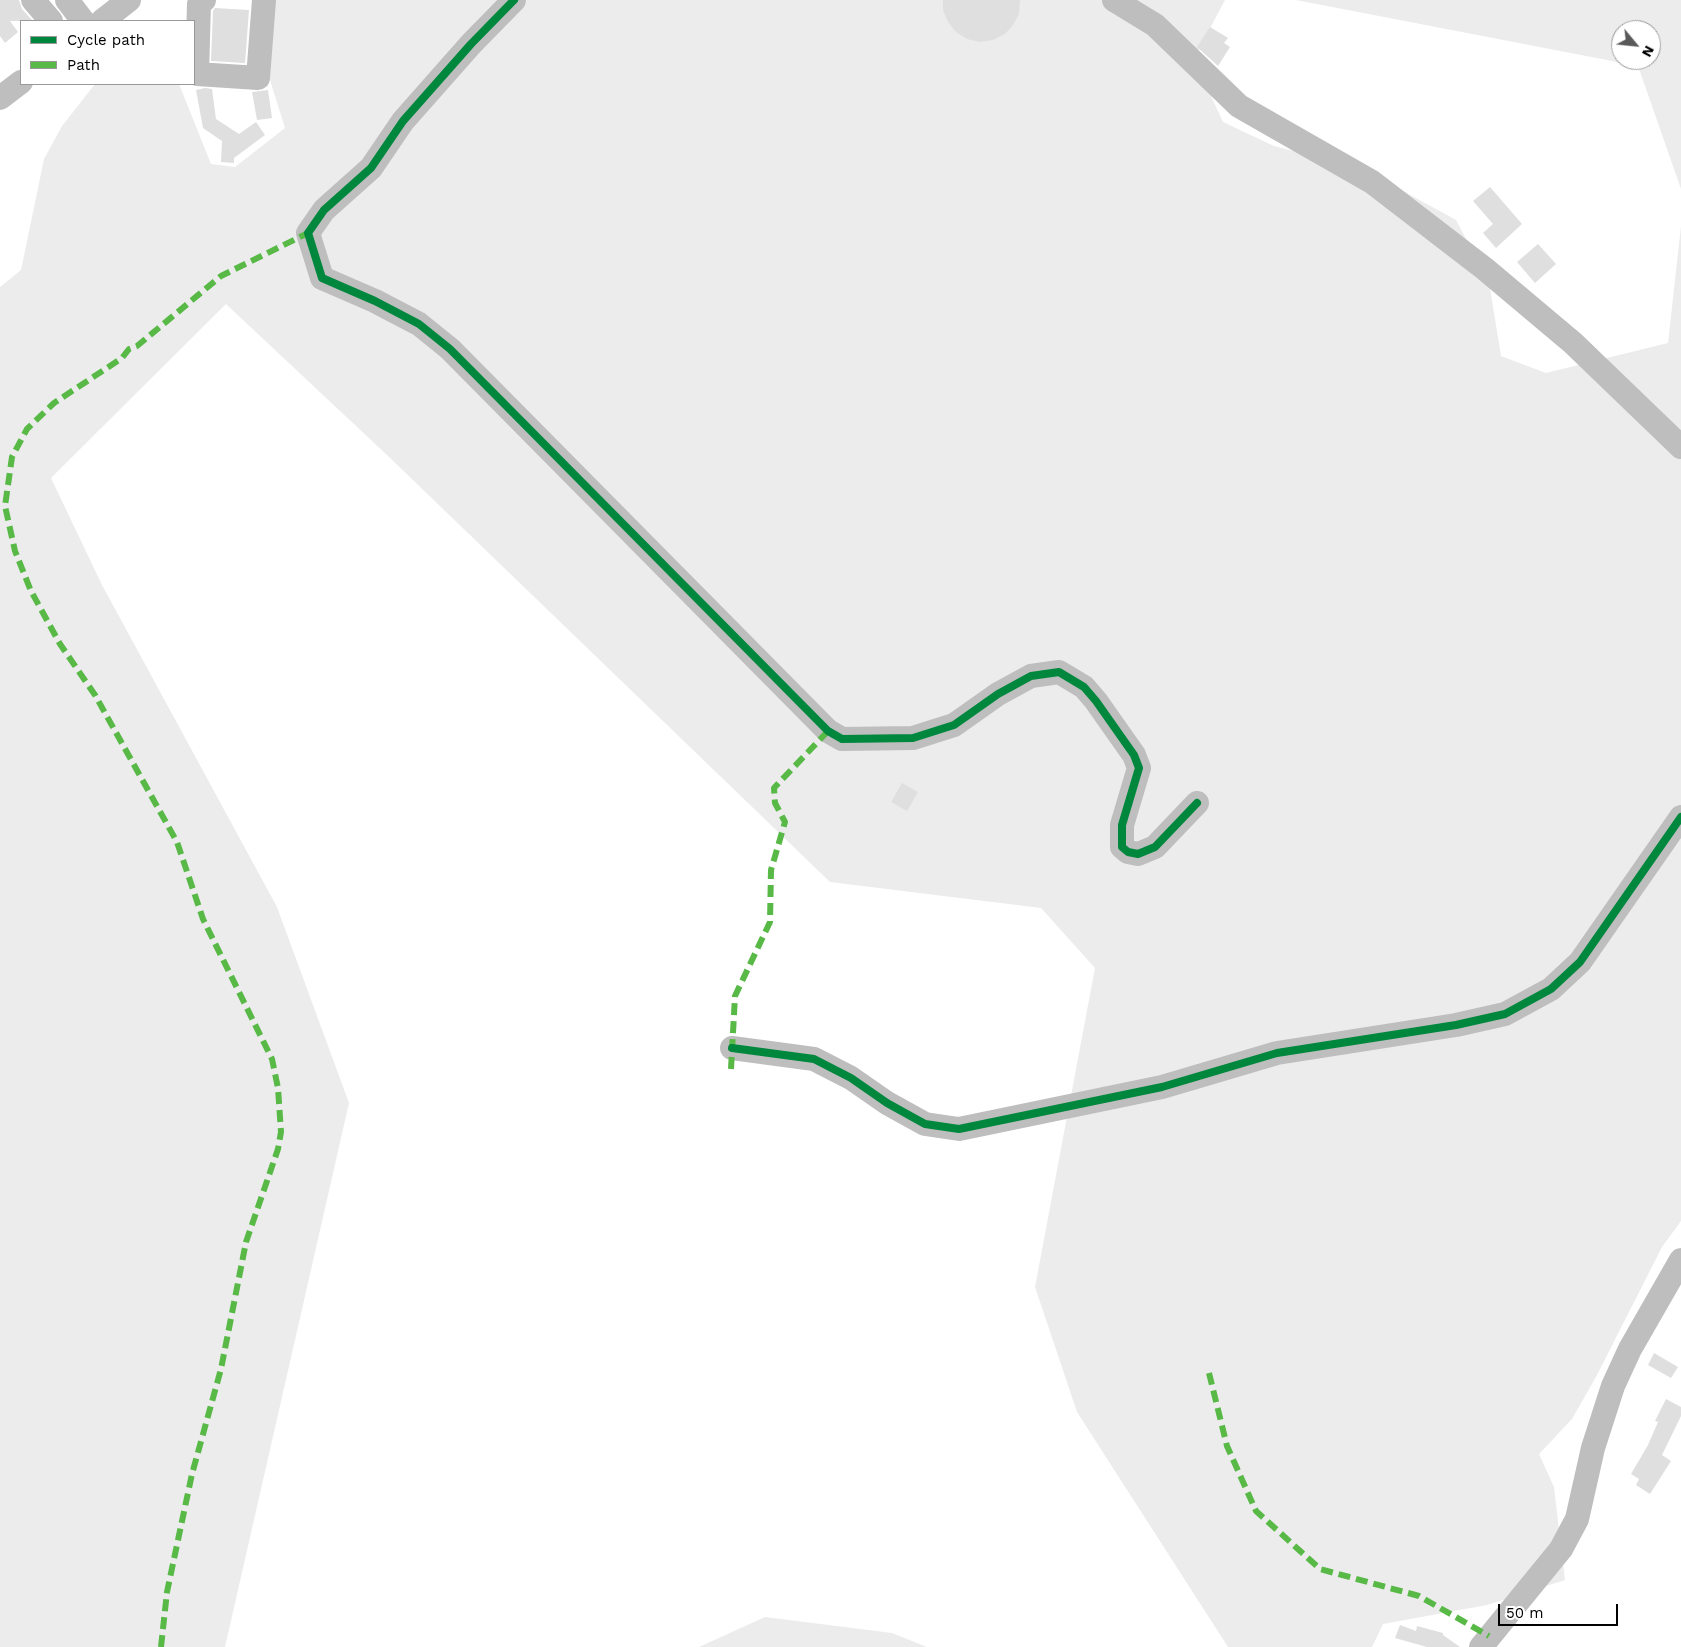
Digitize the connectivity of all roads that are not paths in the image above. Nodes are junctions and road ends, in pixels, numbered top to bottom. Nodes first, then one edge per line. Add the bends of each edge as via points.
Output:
1 (34, 0) edge
2 (67, 0) edge
3 (129, 0) edge
4 (204, 0) edge
5 (264, 0) edge
6 (514, 0) edge
7 (1114, 0) edge
8 (50, 20) edge
9 (83, 20) edge
10 (103, 20) edge
11 (20, 83) edge
12 (0, 98) edge
13 (1681, 447) edge
14 (1197, 803) dead end
15 (1681, 817) edge
16 (732, 1048) dead end
17 (1681, 1260) edge
18 (1481, 1647) edge

1 - 8 street
2 - 9 street
3 - 10 street
4 - 5 street via 199,4 197,74 258,78
6 - 14 street via 403,121 371,168 324,210 308,233 322,278 419,324 450,349 828,732 842,739 913,738 954,725 998,694 1031,676 1059,672 1084,688 1096,701 1134,755 1139,768 1122,825 1122,847 1138,854 1155,847
7 - 13 street via 1154,25 1239,106 1372,182 1485,269 1573,343
11 - 12 street
15 - 16 street via 1580,962 1551,989 1505,1014 1456,1025 1276,1053 1162,1087 959,1129 925,1124 814,1059
17 - 18 street via 1612,1386 1593,1448 1577,1519 1561,1550

